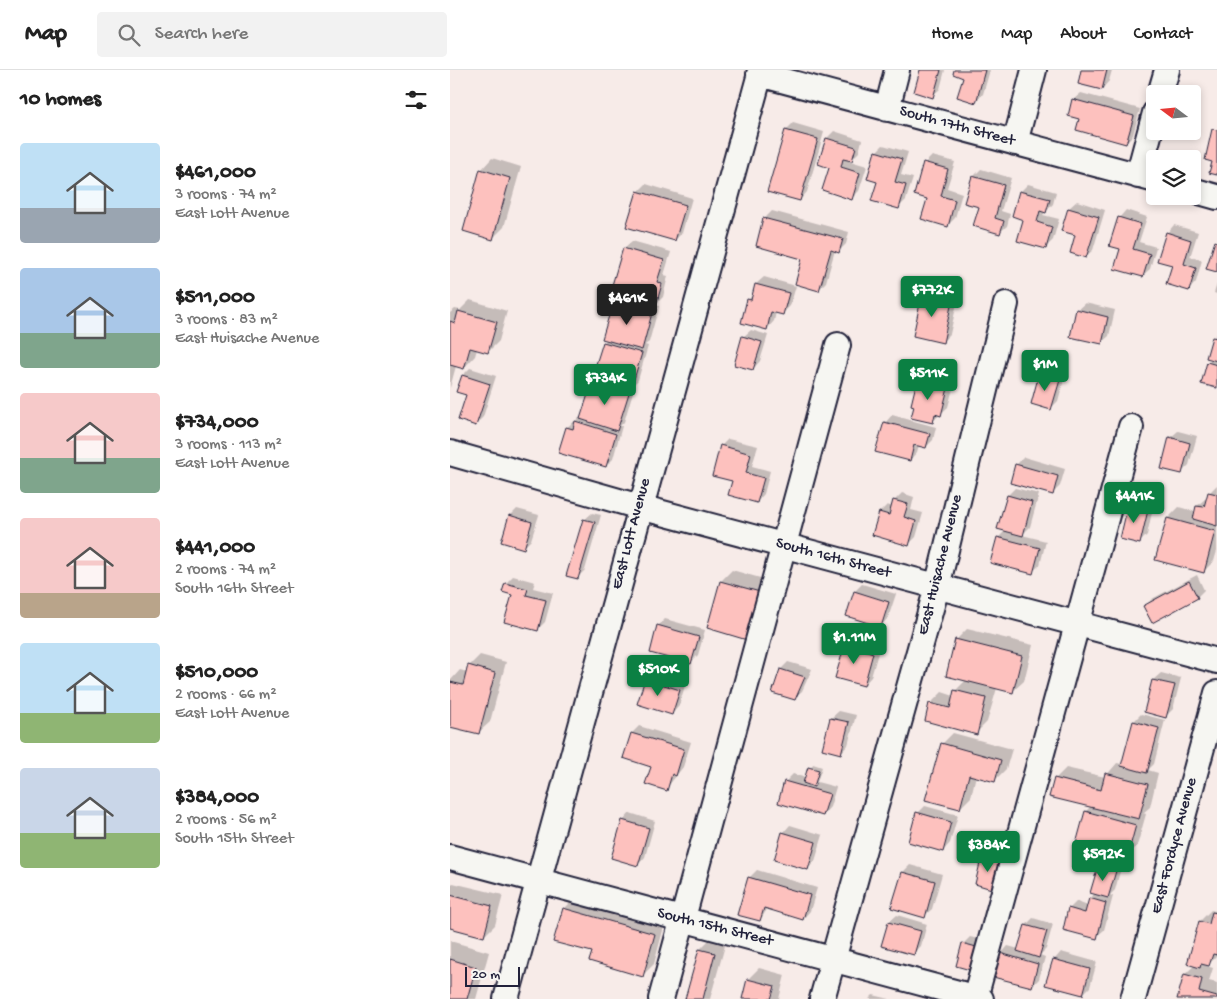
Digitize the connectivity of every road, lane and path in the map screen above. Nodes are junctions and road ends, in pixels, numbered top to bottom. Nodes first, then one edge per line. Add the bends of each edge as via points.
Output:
1 (898, 70) edge
2 (1034, 70) edge
3 (1167, 70) edge
4 (760, 72) edge
5 (1163, 85) edge
6 (887, 109) junction
7 (1015, 143) junction
8 (1146, 178) edge
9 (1201, 193) edge
10 (1217, 197) edge
11 (1006, 304) dead end
12 (838, 345) dead end
13 (1131, 426) dead end
14 (450, 453) edge
15 (640, 507) junction
16 (784, 546) junction
17 (937, 587) junction
18 (1077, 624) junction
19 (1217, 661) edge
20 (1217, 693) edge
21 (450, 857) edge
22 (538, 882) junction
23 (683, 920) junction
24 (833, 958) junction
25 (978, 998) edge
26 (506, 999) edge
27 (661, 999) edge
28 (822, 999) edge
29 (1133, 999) edge

1 - 6 street
2 - 7 street
3 - 5 street
4 - 6 street, South 17th Street
4 - 15 street, East Lott Avenue
6 - 7 street, South 17th Street
7 - 8 street, South 17th Street
9 - 10 street
11 - 17 street, East Huisache Avenue
12 - 16 street
13 - 18 street
14 - 15 street, South 16th Street
15 - 16 street, South 16th Street
15 - 22 street, East Lott Avenue
16 - 17 street, South 16th Street
16 - 23 street
17 - 18 street, South 16th Street
17 - 24 street, East Huisache Avenue
18 - 19 street, South 16th Street
18 - 25 street
20 - 29 street, East Fordyce Avenue
21 - 22 street, South 15th Street
22 - 23 street, South 15th Street
22 - 26 street, East Lott Avenue
23 - 24 street, South 15th Street
23 - 27 street
24 - 25 street, South 15th Street
24 - 28 street, East Huisache Avenue

